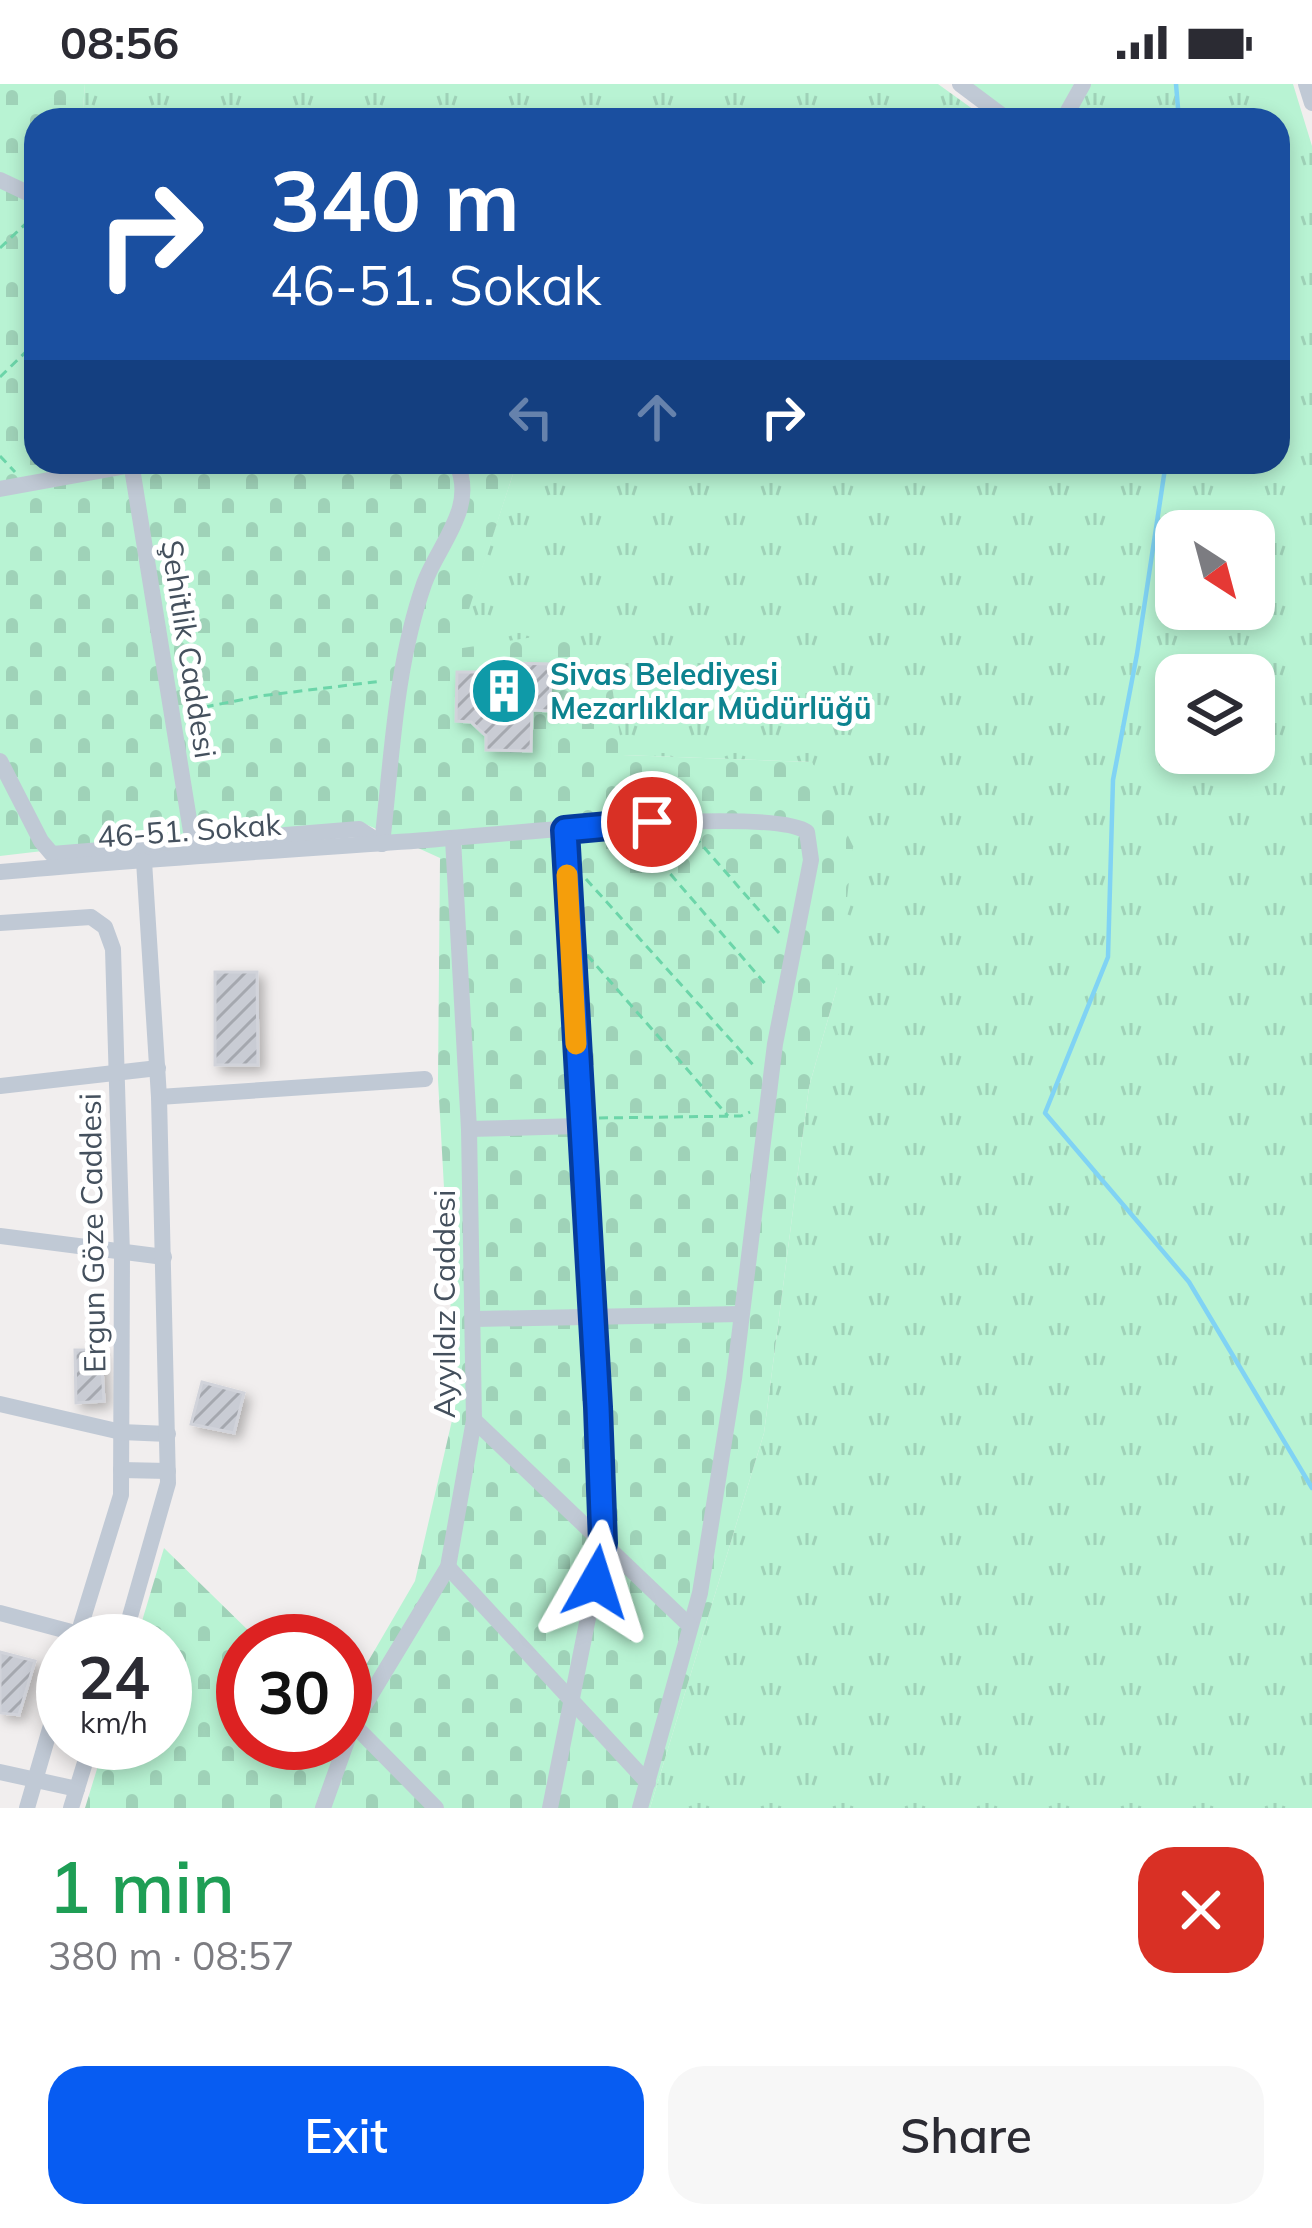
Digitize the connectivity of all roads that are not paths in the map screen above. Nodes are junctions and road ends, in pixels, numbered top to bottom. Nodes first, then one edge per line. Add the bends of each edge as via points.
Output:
1 (960, 84) edge
2 (1306, 84) edge
3 (1312, 104) edge
4 (991, 108) edge
5 (79, 474) edge
6 (134, 474) edge
7 (462, 474) edge
8 (0, 489) edge
9 (0, 760) edge
10 (565, 830) junction
11 (453, 838) junction
12 (193, 844) junction
13 (382, 844) junction
14 (144, 861) junction
15 (0, 872) edge
16 (0, 923) edge
17 (158, 1068) junction
18 (117, 1074) junction
19 (425, 1079) dead end
20 (0, 1086) edge
21 (160, 1097) junction
22 (580, 1121) junction
23 (470, 1129) junction
24 (0, 1236) edge
25 (122, 1255) junction
26 (164, 1257) junction
27 (741, 1314) junction
28 (594, 1317) junction
29 (476, 1319) junction
30 (0, 1404) edge
31 (474, 1420) junction
32 (121, 1432) junction
33 (168, 1434) junction
34 (121, 1470) junction
35 (168, 1471) junction
36 (603, 1543) junction
37 (448, 1568) junction
38 (0, 1613) edge
39 (84, 1614) edge
40 (131, 1614) edge
41 (36, 1624) edge
42 (689, 1625) junction
43 (372, 1693) edge
44 (574, 1701) junction
45 (372, 1743) edge
46 (38, 1770) edge
47 (83, 1770) edge
48 (336, 1770) edge
49 (0, 1772) edge
50 (35, 1781) junction
51 (648, 1783) junction
52 (77, 1790) junction
53 (27, 1808) edge
54 (71, 1808) edge
55 (322, 1808) edge
56 (436, 1808) edge
57 (550, 1808) edge
58 (640, 1808) edge

1 - 4 street
2 - 3 street
5 - 8 street
6 - 12 street, Şehitlik Caddesi
7 - 13 street via 461,507 407,632
9 - 12 street, 46-51. Sokak via 46,849 59,856
10 - 11 street, 46-51. Sokak
10 - 22 street
10 - 27 street, 46-51. Sokak via 682,822 798,825 807,832 812,850 782,1002
11 - 13 street, 46-51. Sokak
11 - 23 street, Ayyıldız Caddesi
12 - 13 street, 46-51. Sokak via 359,829
13 - 14 street, 46-51. Sokak
14 - 15 street, 46-51. Sokak
14 - 17 street
16 - 18 street, Ergun Göze Caddesi via 80,915 105,927
17 - 18 street
17 - 21 street
18 - 20 street
18 - 25 street, Ergun Göze Caddesi
19 - 21 street
21 - 26 street
22 - 23 street
22 - 28 street
23 - 29 street, Ayyıldız Caddesi
24 - 25 street
25 - 26 street
25 - 32 street, Ergun Göze Caddesi
26 - 33 street
27 - 28 street
27 - 42 street
28 - 29 street
28 - 36 street
29 - 31 street, Ayyıldız Caddesi
30 - 32 street
31 - 36 street
31 - 37 street, Ayyıldız Caddesi
32 - 33 street
32 - 34 street, Ergun Göze Caddesi
33 - 35 street
34 - 35 street
34 - 39 street, Ergun Göze Caddesi via 121,1495
35 - 40 street
36 - 42 street
36 - 44 street
37 - 43 street, Ayyıldız Caddesi
37 - 44 street
38 - 41 street
42 - 51 street
44 - 51 street
44 - 57 street
45 - 56 street
46 - 50 street
47 - 52 street
48 - 55 street, Ayyıldız Caddesi
49 - 50 street
50 - 52 street
50 - 53 street
51 - 58 street
52 - 54 street

